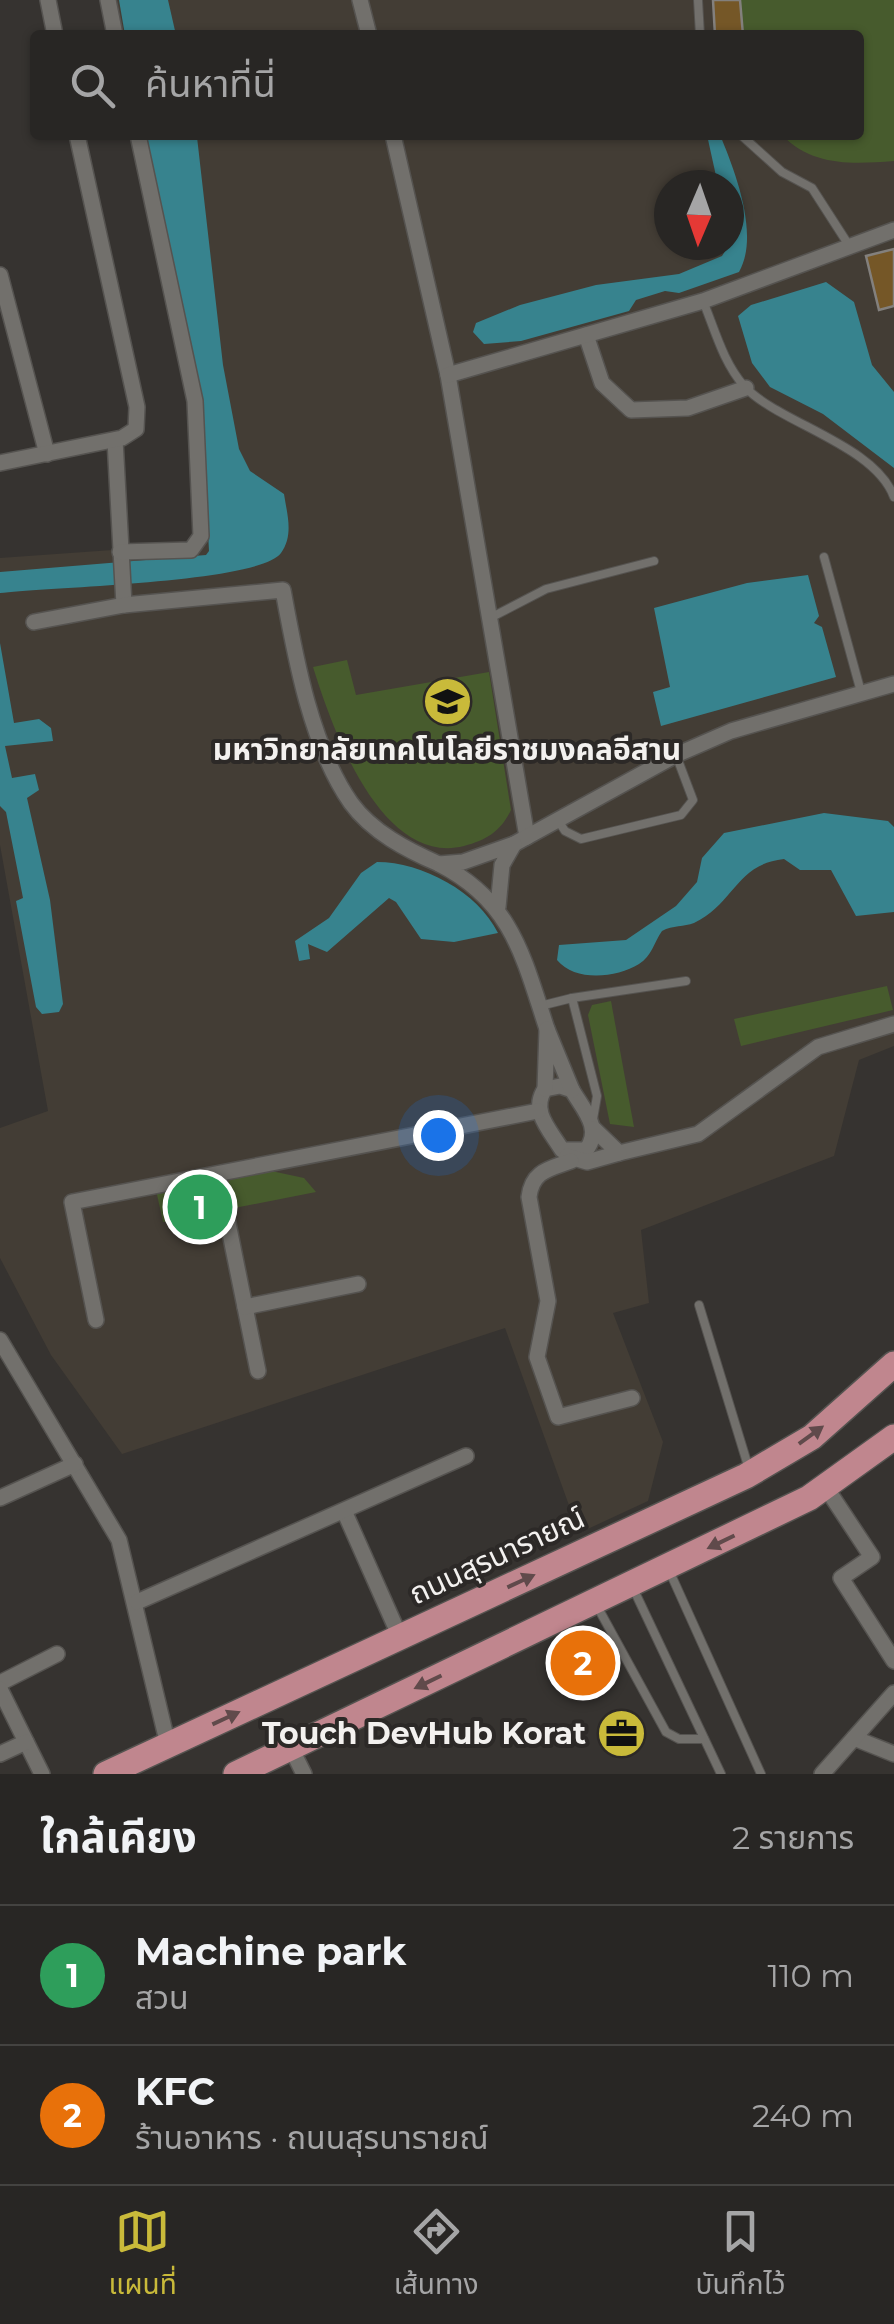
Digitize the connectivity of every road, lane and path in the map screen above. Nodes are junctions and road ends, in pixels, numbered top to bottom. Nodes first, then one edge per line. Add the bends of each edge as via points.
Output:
1 (48, 0) edge
2 (108, 0) edge
3 (360, 0) edge
4 (698, 0) edge
5 (54, 30) edge
6 (115, 30) edge
7 (368, 30) edge
8 (700, 30) edge
9 (78, 140) edge
10 (139, 140) edge
11 (394, 140) edge
12 (747, 140) edge
13 (894, 230) edge
14 (850, 246) junction
15 (0, 275) edge
16 (704, 301) junction
17 (586, 335) junction
18 (448, 375) junction
19 (746, 388) junction
20 (115, 440) junction
21 (48, 454) junction
22 (0, 464) edge
23 (894, 497) edge
24 (120, 553) junction
25 (824, 557) dead end
26 (654, 561) dead end
27 (124, 604) junction
28 (489, 618) junction
29 (34, 622) dead end
30 (894, 684) edge
31 (861, 692) junction
32 (676, 755) junction
33 (557, 819) junction
34 (521, 841) junction
35 (439, 864) junction
36 (498, 907) junction
37 (686, 980) dead end
38 (572, 998) junction
39 (540, 1006) junction
40 (894, 1024) edge
41 (548, 1029) junction
42 (545, 1089) junction
43 (572, 1090) junction
44 (538, 1111) junction
45 (593, 1126) junction
46 (619, 1153) junction
47 (566, 1155) junction
48 (218, 1174) junction
49 (358, 1284) dead end
50 (699, 1305) dead end
51 (245, 1307) junction
52 (96, 1320) dead end
53 (0, 1340) edge
54 (894, 1364) edge
55 (258, 1371) dead end
56 (632, 1398) dead end
57 (894, 1437) edge
58 (466, 1456) dead end
59 (75, 1464) junction
60 (750, 1473) junction
61 (825, 1486) junction
62 (0, 1498) edge
63 (345, 1513) junction
64 (668, 1567) junction
65 (632, 1585) junction
66 (137, 1602) junction
67 (595, 1602) junction
68 (400, 1637) junction
69 (57, 1654) dead end
70 (894, 1661) edge
71 (0, 1686) edge
72 (894, 1692) edge
73 (854, 1738) junction
74 (704, 1739) junction
75 (26, 1742) junction
76 (168, 1745) junction
77 (291, 1748) junction
78 (0, 1754) edge
79 (894, 1754) edge
80 (42, 1774) edge
81 (106, 1774) edge
82 (236, 1774) edge
83 (304, 1774) edge
84 (721, 1774) edge
85 (760, 1774) edge
86 (822, 1774) edge

1 - 5 street
2 - 6 street
3 - 7 street
4 - 8 lane
9 - 20 street via 137,407 136,429
10 - 24 street via 194,401 202,536 191,550
11 - 18 street
12 - 14 lane via 812,188
13 - 14 street
14 - 16 street
15 - 21 street
16 - 17 street
16 - 19 lane via 727,362
17 - 18 street
17 - 19 street via 602,382 631,410 688,408
18 - 28 street
19 - 23 lane via 832,436
20 - 21 street
20 - 24 street
21 - 22 street
24 - 27 street
25 - 31 lane
26 - 28 lane via 546,589
27 - 29 street
27 - 35 street via 283,590 296,667 352,804 380,832
28 - 34 street
30 - 31 street
31 - 32 street
32 - 33 street
32 - 33 lane via 693,800 681,815 582,839
33 - 34 street
34 - 35 street
34 - 36 street via 502,866
35 - 36 street
36 - 39 street
37 - 38 lane
38 - 39 lane
38 - 45 lane via 597,1096
39 - 41 street
40 - 46 street via 818,1047 698,1134
41 - 42 street
41 - 43 street
42 - 43 street
42 - 44 street
43 - 45 street
44 - 47 street
44 - 48 street
45 - 46 street
45 - 47 street via 586,1150
46 - 47 street via 587,1162
47 - 56 street via 530,1184 528,1197 548,1301 537,1357 558,1417
48 - 51 street
48 - 52 street via 72,1202
49 - 51 street
50 - 60 lane
51 - 55 street
53 - 59 street
60 -> 54 main road, ถนนสุรนารายณ์ via 812,1436
57 - 61 main road
58 - 63 street
59 - 62 street
59 - 66 street via 119,1540
68 -> 60 main road, ถนนสุรนารายณ์
61 -> 64 main road
61 - 70 street via 872,1557 841,1578
63 - 66 street
63 - 68 street
64 - 65 main road
64 - 85 lane
65 - 67 main road
65 - 74 lane
66 - 76 street
67 - 74 lane via 666,1732
67 -> 77 main road
76 -> 68 main road, ถนนสุรนารายณ์
69 - 71 street
71 - 75 street
72 - 73 street
73 - 79 street
73 - 86 street
74 - 84 lane
75 - 78 street
75 - 80 street
76 - 81 main road, ถนนสุรนารายณ์
77 - 82 main road
77 - 83 street

